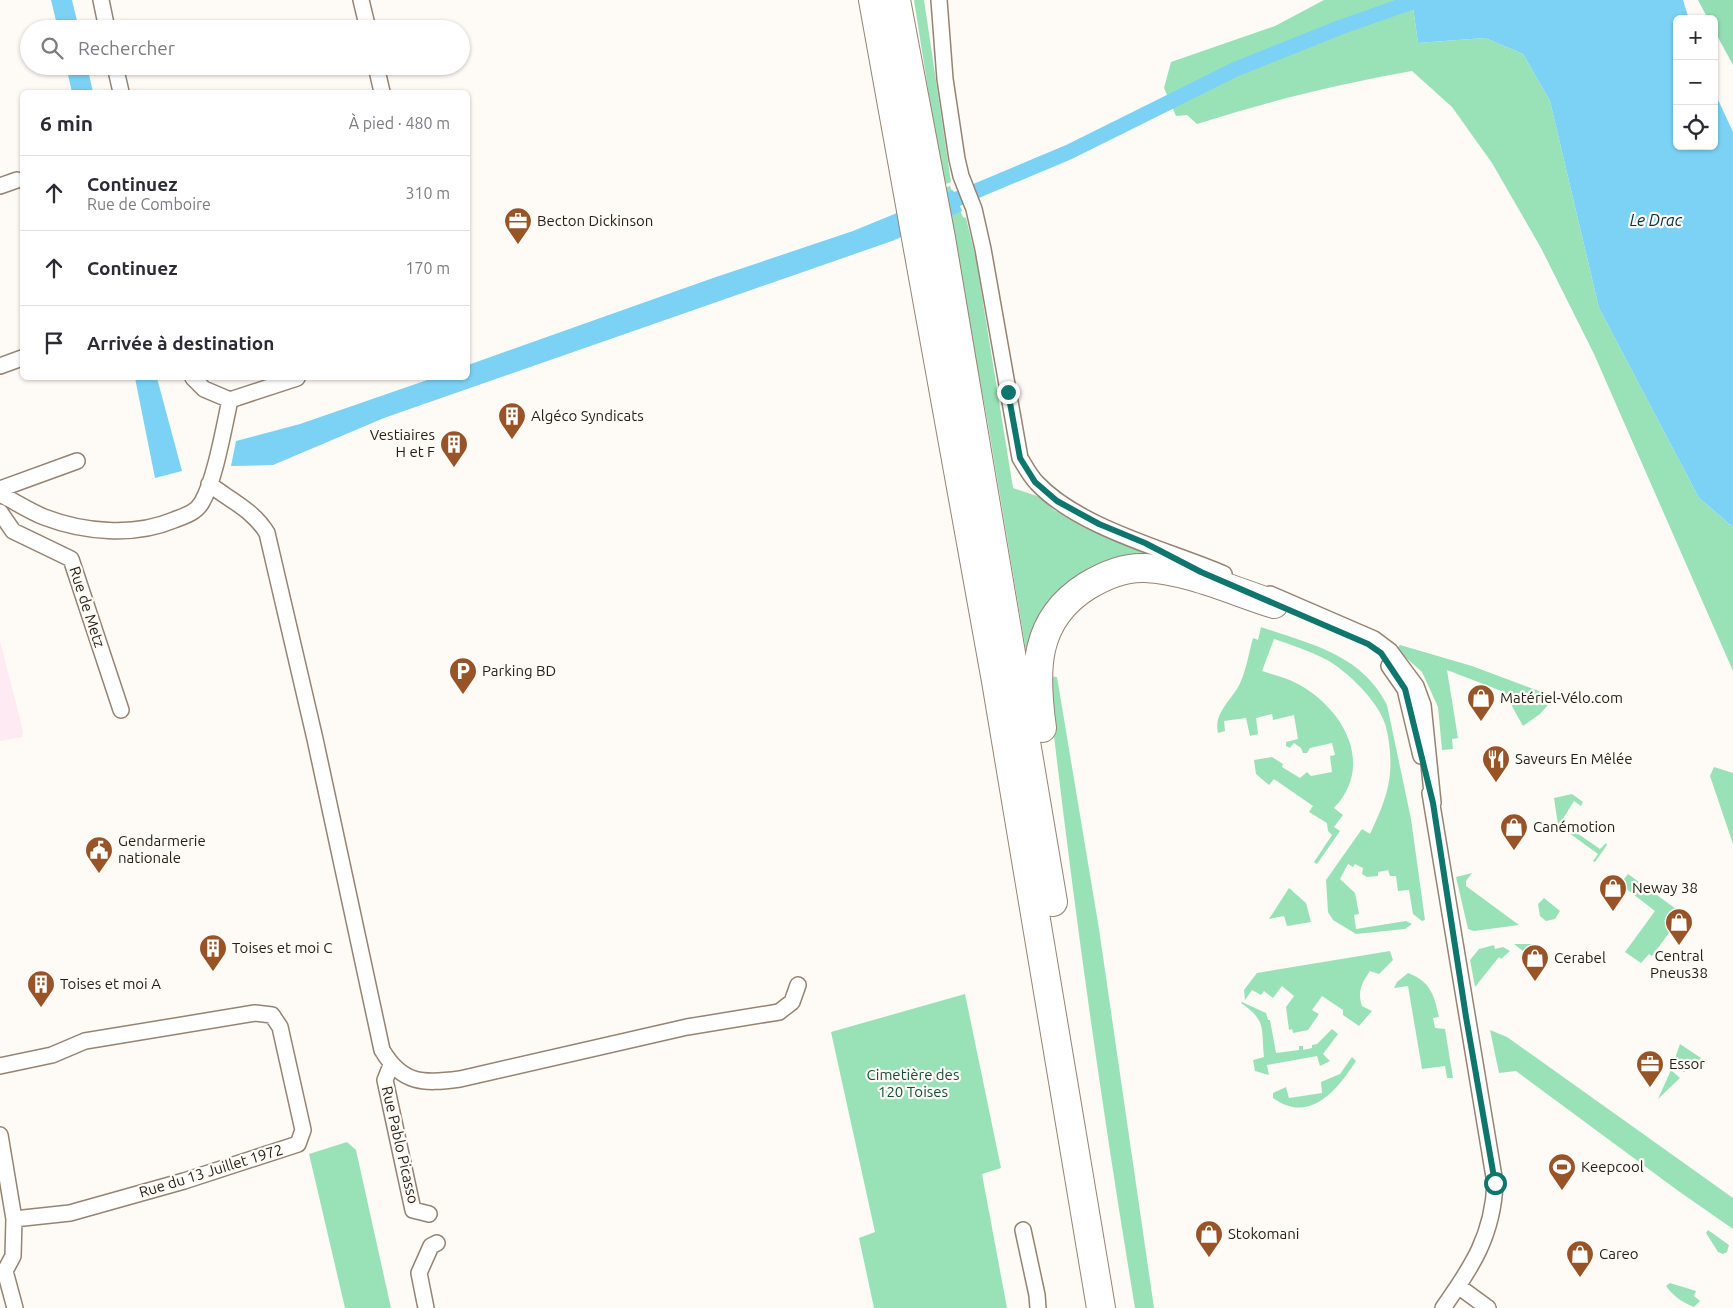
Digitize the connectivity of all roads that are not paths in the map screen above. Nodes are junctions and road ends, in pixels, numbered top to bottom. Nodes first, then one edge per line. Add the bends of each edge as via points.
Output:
1 (101, 0) edge
2 (361, 0) edge
3 (896, 0) edge
4 (939, 0) edge
5 (872, 6) edge
6 (105, 20) edge
7 (366, 20) edge
8 (117, 75) edge
9 (378, 75) edge
10 (121, 90) edge
11 (382, 90) edge
12 (17, 180) dead end
13 (0, 186) edge
14 (922, 194) junction
15 (930, 242) junction
16 (20, 359) edge
17 (0, 366) edge
18 (195, 380) edge
19 (291, 380) edge
20 (230, 400) junction
21 (77, 461) dead end
22 (209, 484) junction
23 (0, 489) edge
24 (0, 494) edge
25 (0, 512) edge
26 (1145, 543) junction
27 (1274, 604) junction
28 (121, 710) dead end
29 (1433, 803) junction
30 (1054, 914) junction
31 (798, 985) dead end
32 (391, 1065) junction
33 (0, 1066) edge
34 (0, 1135) edge
35 (429, 1214) dead end
36 (14, 1219) junction
37 (1024, 1230) dead end
38 (437, 1243) dead end
39 (3, 1271) edge
40 (1458, 1286) junction
41 (14, 1308) edge
42 (426, 1308) edge
43 (1038, 1308) edge
44 (1101, 1308) edge
45 (1120, 1308) edge
46 (1443, 1308) edge
47 (1488, 1308) edge

1 - 6 street
2 - 7 street
3 - 14 highway
4 - 26 street via 945,79 961,176 974,209 1020,458 1035,482 1057,501 1099,524
5 - 14 highway
8 - 10 street
9 - 11 street
12 - 13 street
14 - 15 highway
15 - 30 highway
15 - 44 highway via 994,672
16 - 17 street
18 - 20 street via 204,389
19 - 20 street
20 - 22 street
21 - 23 street
22 - 24 street via 202,503 192,513 167,523 124,531 88,528 44,517
22 - 32 street via 252,514 267,533 382,1050
25 - 28 street, Rue de Metz via 13,531 71,559
26 - 27 street
26 - 29 street via 1384,644 1416,686 1423,705
27 - 29 street via 1368,644 1381,653 1405,689
27 - 30 highway via 1179,574 1143,568 1105,576 1077,592 1057,613 1042,642 1037,674 1037,697 1054,826
29 - 40 street via 1495,1183 1484,1241
30 - 45 highway
31 - 32 street via 792,1002 779,1012 687,1027 460,1079 432,1083 408,1078
32 - 35 street, Rue Pablo Picasso via 384,1080 413,1210
33 - 36 street, Rue du 13 Juillet 1972 via 52,1055 85,1041 255,1013 272,1016 280,1027 303,1130 298,1144 184,1181 70,1212
34 - 36 street
36 - 39 street via 13,1256
37 - 43 street
38 - 42 street via 431,1246 419,1273
39 - 41 street
40 - 46 street
40 - 47 street

